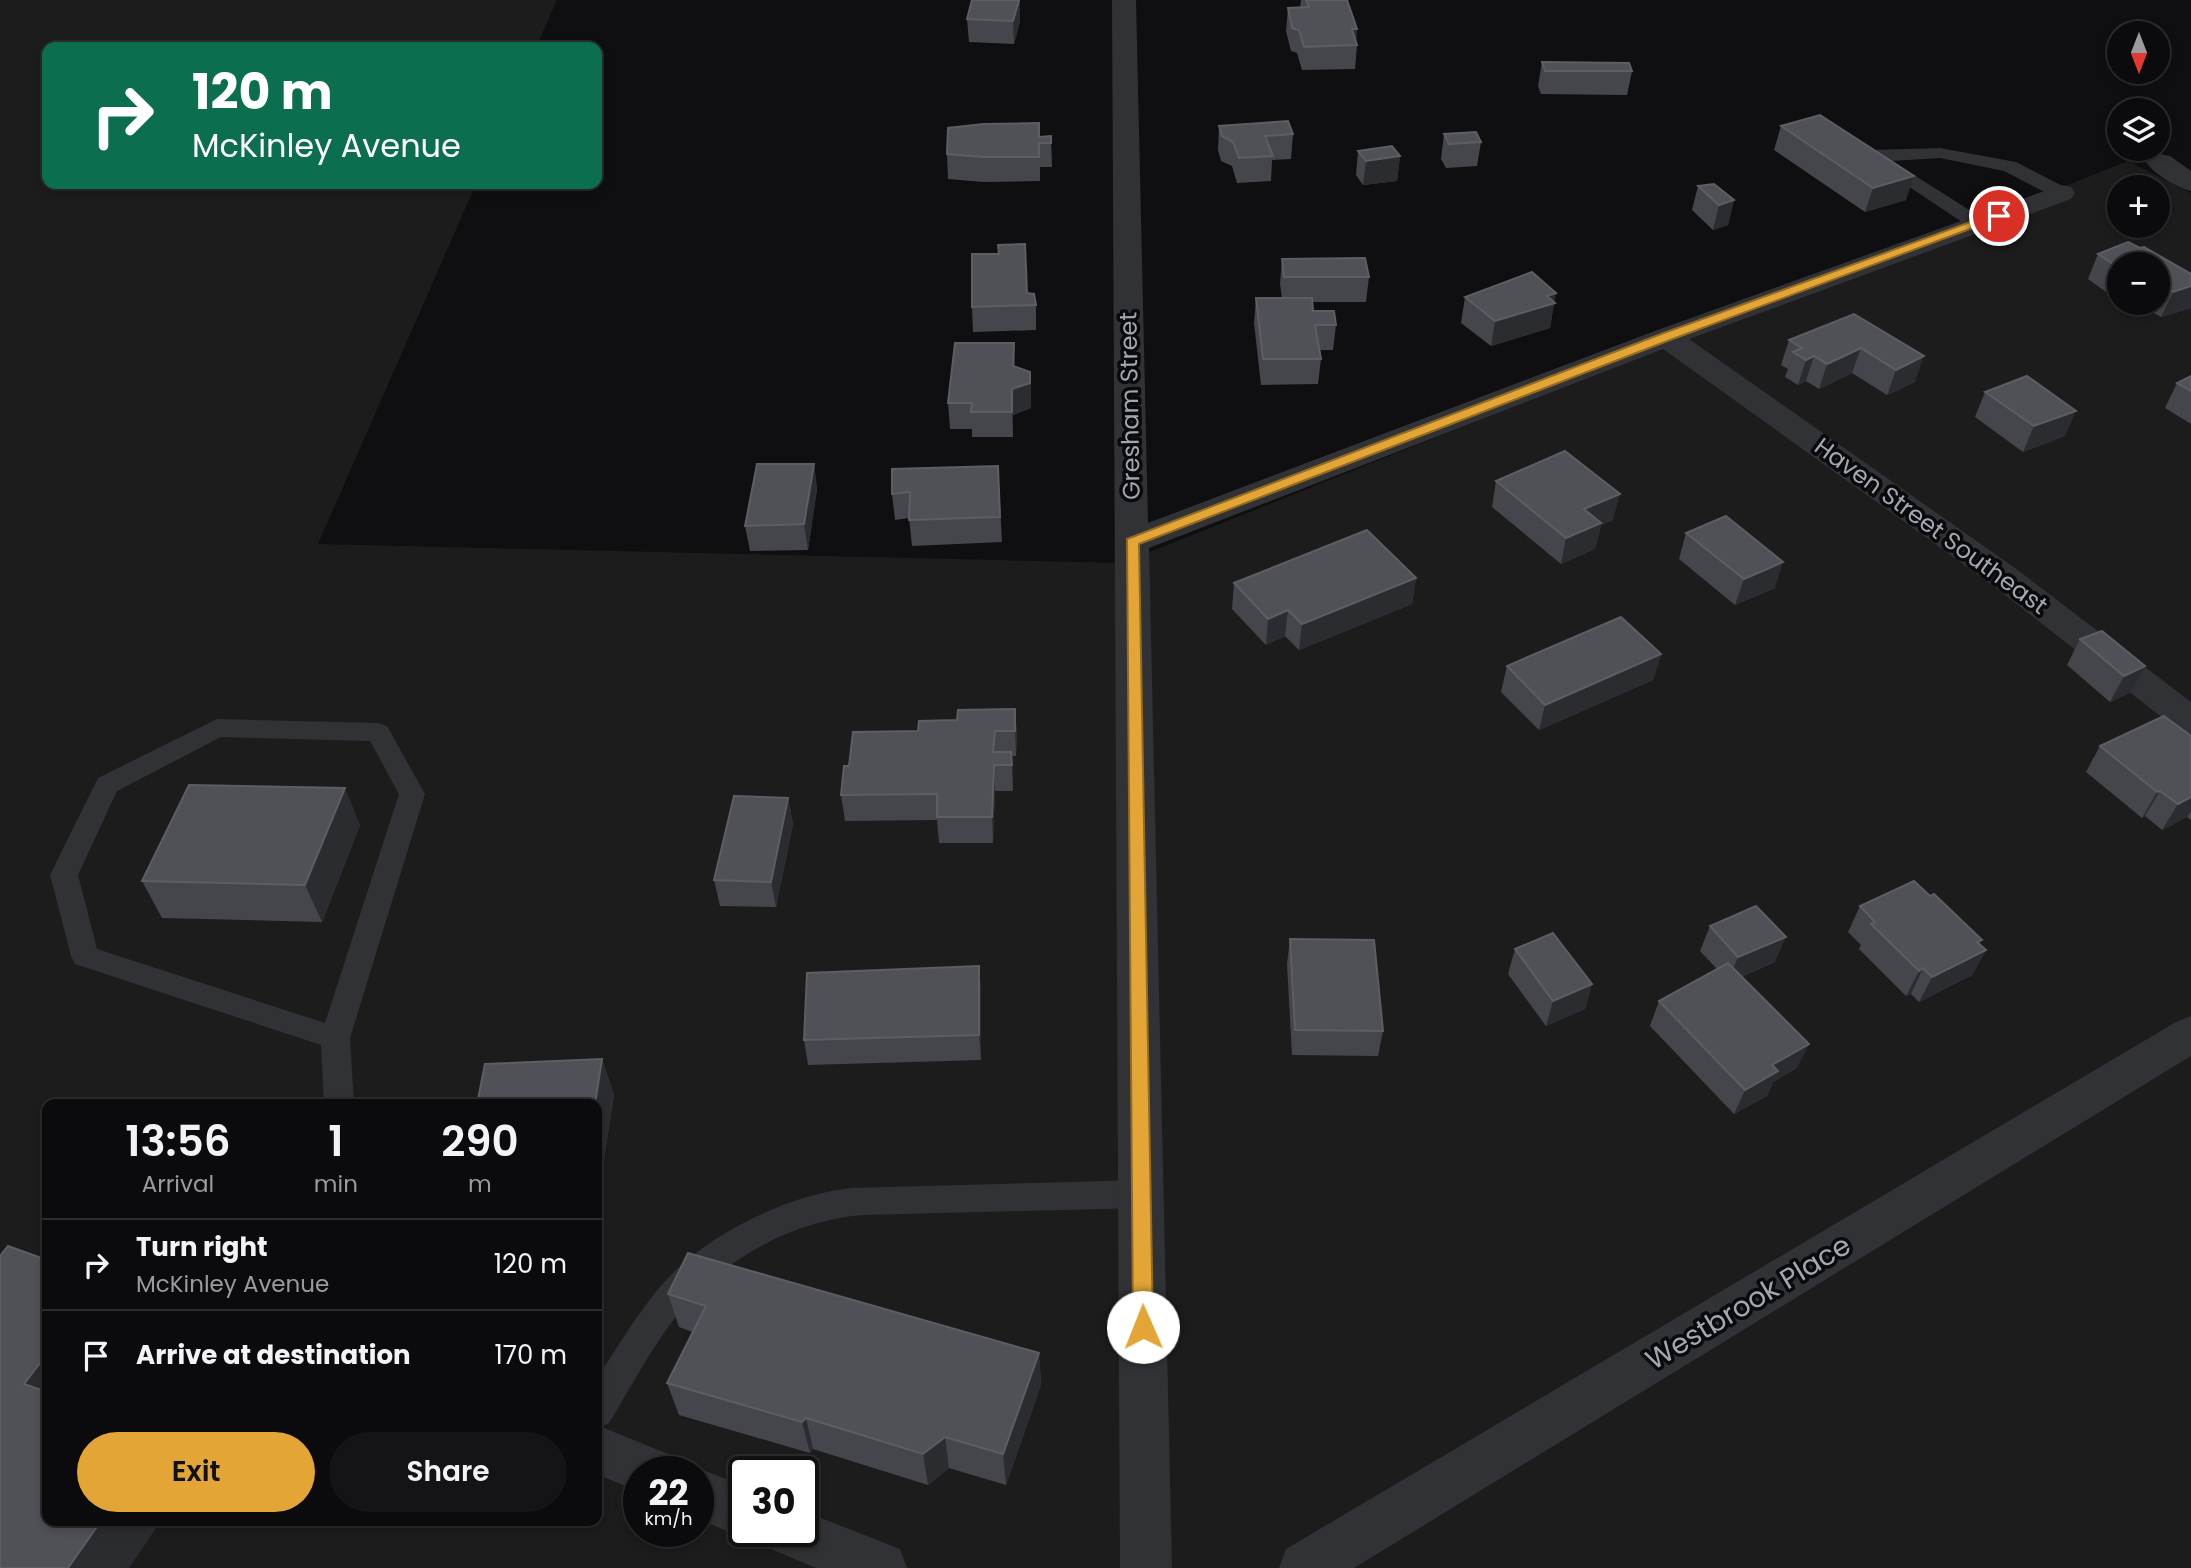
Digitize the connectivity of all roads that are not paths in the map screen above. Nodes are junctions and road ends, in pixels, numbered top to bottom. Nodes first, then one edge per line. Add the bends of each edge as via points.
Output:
1 (1124, 0) edge
2 (2160, 162) dead end
3 (2191, 183) edge
4 (2061, 193) joint
5 (1978, 223) junction
6 (1666, 337) junction
7 (1132, 542) junction
8 (2191, 721) edge
9 (2191, 1034) edge
10 (335, 1038) junction
11 (340, 1099) edge
12 (1140, 1194) junction
13 (602, 1404) edge
14 (602, 1451) edge
15 (623, 1460) edge
16 (819, 1543) edge
17 (881, 1568) edge
18 (1146, 1568) edge
19 (1305, 1568) edge

1 - 7 street, Gresham Street
2 - 3 street
4 - 5 street
4 - 5 lane via 2010,166 1940,153 1872,156
5 - 6 street
6 - 7 street
6 - 8 street, Haven Street Southeast via 2003,576
7 - 12 street, Gresham Street
9 - 19 street, Westbrook Place
10 - 10 lane via 412,794 379,732 217,728 107,785 64,875 85,956
10 - 11 lane
12 - 13 lane via 852,1202 799,1214 726,1252 682,1285 662,1307
12 - 18 street, Gresham Street
14 - 15 street
16 - 17 street

